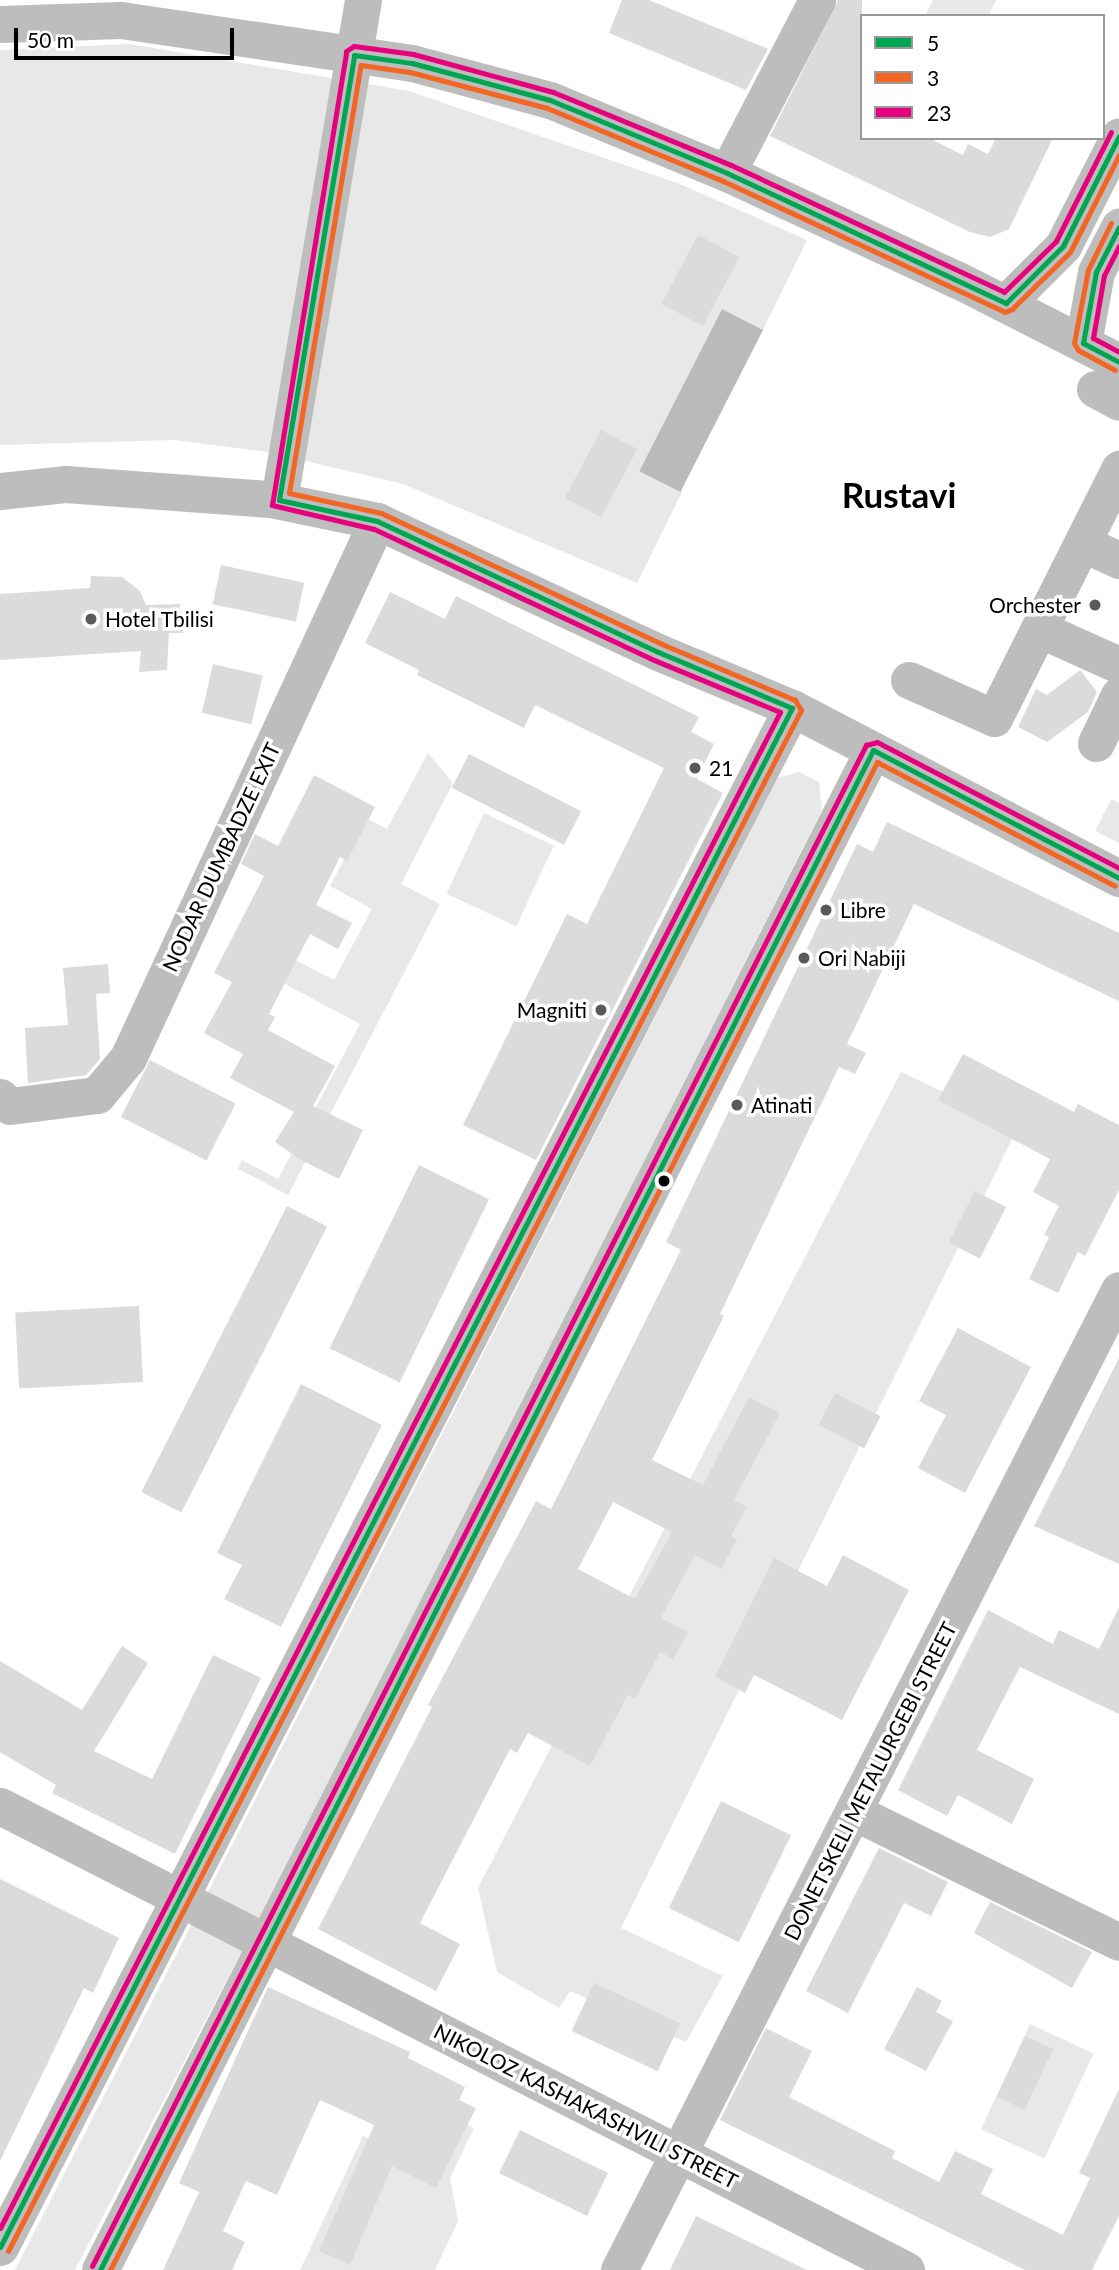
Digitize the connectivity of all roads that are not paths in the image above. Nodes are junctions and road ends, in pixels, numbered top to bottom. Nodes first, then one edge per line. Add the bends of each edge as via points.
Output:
1 (363, 0) edge
2 (817, 0) edge
3 (0, 24) edge
4 (354, 55) junction
5 (1119, 136) edge
6 (727, 173) junction
7 (1119, 228) edge
8 (1006, 303) junction
9 (1083, 343) junction
10 (1119, 362) edge
11 (1119, 469) edge
12 (0, 491) edge
13 (279, 500) junction
14 (377, 521) junction
15 (1082, 543) junction
16 (1119, 560) edge
17 (1039, 629) junction
18 (1119, 665) edge
19 (909, 680) dead end
20 (1119, 695) edge
21 (792, 708) junction
22 (1096, 743) dead end
23 (873, 750) junction
24 (1119, 878) edge
25 (0, 1097) edge
26 (1114, 1313) edge
27 (0, 1806) edge
28 (854, 1812) junction
29 (180, 1899) junction
30 (1119, 1942) edge
31 (266, 1943) junction
32 (680, 2154) junction
33 (0, 2247) edge
34 (100, 2270) edge
35 (619, 2270) edge
36 (906, 2270) edge

1 - 4 street
2 - 6 street
3 - 4 street via 121,20
4 - 6 street via 412,63 550,100
4 - 13 street
5 - 8 street via 1063,246
6 - 8 street
7 - 9 street via 1096,272
8 - 9 street
9 - 10 street
11 - 15 street
12 - 13 street via 65,484
13 - 14 street
14 - 21 street via 658,652
14 - 25 street, NODAR DUMBADZE EXIT via 128,1058 97,1096 10,1106
15 - 16 street
15 - 17 street
17 - 18 street
17 - 19 street via 994,718
20 - 22 street
21 - 23 street
21 - 29 street
23 - 24 street
23 - 31 street
26 - 28 street, DONETSKELI METALURGEBI STREET
27 - 29 street, NIKOLOZ KASHAKASHVILI STREET
28 - 30 street
28 - 32 street, DONETSKELI METALURGEBI STREET
29 - 31 street, NIKOLOZ KASHAKASHVILI STREET
29 - 33 street
31 - 32 street, NIKOLOZ KASHAKASHVILI STREET
31 - 34 street
32 - 35 street, DONETSKELI METALURGEBI STREET
32 - 36 street, NIKOLOZ KASHAKASHVILI STREET

